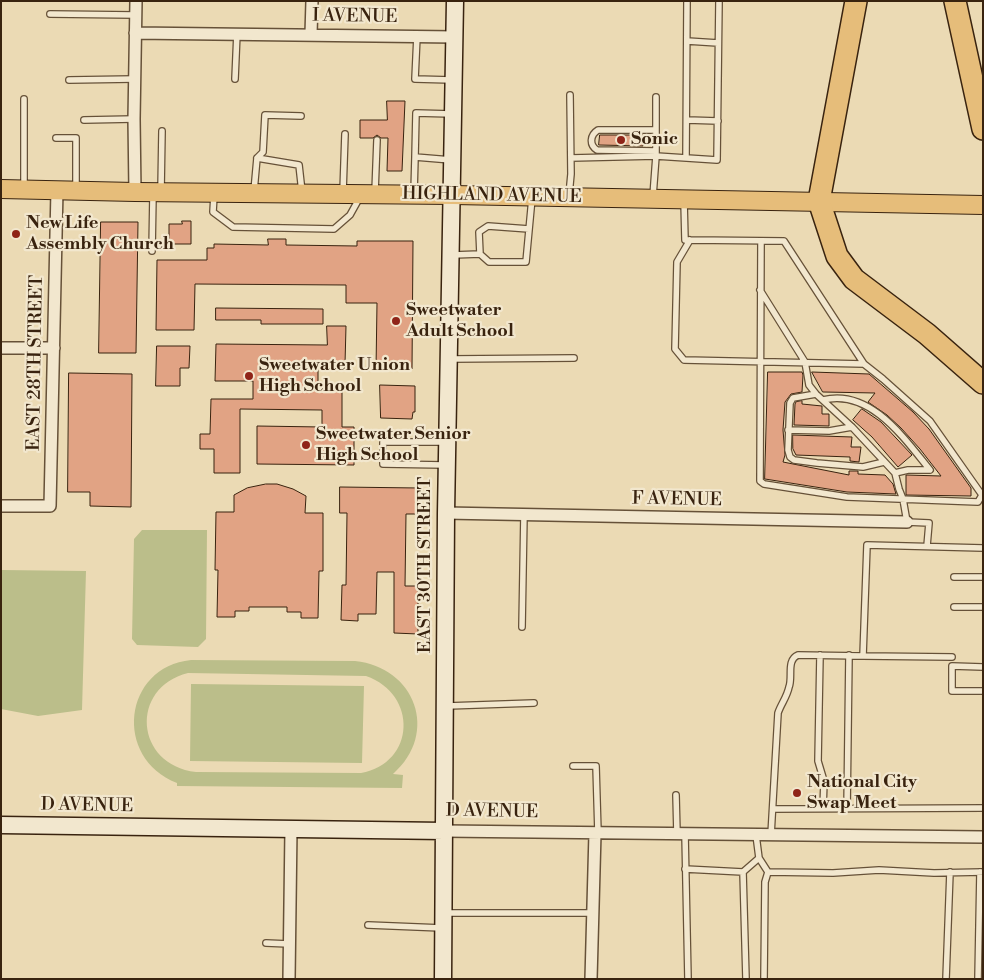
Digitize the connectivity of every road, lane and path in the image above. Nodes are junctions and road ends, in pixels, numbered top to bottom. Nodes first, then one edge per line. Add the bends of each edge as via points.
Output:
1 (136, 1) edge
2 (312, 1) edge
3 (456, 1) edge
4 (687, 1) edge
5 (719, 1) edge
6 (856, 1) edge
7 (956, 1) edge
8 (50, 14) dead end
9 (135, 15) junction
10 (135, 33) junction
11 (237, 33) junction
12 (311, 34) junction
13 (417, 36) junction
14 (455, 37) junction
15 (687, 42) junction
16 (718, 43) junction
17 (134, 79) junction
18 (236, 79) dead end
19 (69, 80) dead end
20 (454, 80) junction
21 (570, 95) dead end
22 (656, 96) dead end
23 (24, 99) dead end
24 (454, 114) junction
25 (301, 116) dead end
26 (134, 119) junction
27 (84, 120) dead end
28 (686, 120) junction
29 (718, 121) junction
30 (983, 129) edge
31 (656, 130) junction
32 (162, 131) dead end
33 (346, 134) dead end
34 (56, 138) dead end
35 (378, 140) dead end
36 (656, 154) junction
37 (415, 157) junction
38 (257, 158) junction
39 (571, 158) junction
40 (686, 158) junction
41 (453, 161) junction
42 (1, 189) edge
43 (24, 190) junction
44 (57, 190) junction
45 (76, 191) junction
46 (135, 192) junction
47 (157, 192) junction
48 (214, 193) junction
49 (254, 193) junction
50 (302, 194) junction
51 (343, 194) junction
52 (368, 194) junction
53 (414, 194) junction
54 (453, 194) junction
55 (533, 196) junction
56 (569, 197) junction
57 (653, 198) junction
58 (684, 199) junction
59 (819, 201) junction
60 (983, 205) edge
61 (530, 229) junction
62 (690, 240) junction
63 (761, 241) junction
64 (152, 251) dead end
65 (451, 254) junction
66 (480, 254) junction
67 (760, 290) junction
68 (1, 348) edge
69 (54, 348) junction
70 (574, 358) dead end
71 (449, 359) junction
72 (759, 362) junction
73 (805, 362) junction
74 (864, 364) junction
75 (983, 383) edge
76 (816, 394) junction
77 (823, 400) junction
78 (852, 427) junction
79 (788, 430) junction
80 (447, 442) junction
81 (884, 462) junction
82 (447, 465) junction
83 (894, 473) junction
84 (903, 499) junction
85 (1, 506) edge
86 (446, 513) junction
87 (524, 514) junction
88 (907, 522) junction
89 (928, 546) junction
90 (983, 548) edge
91 (954, 577) dead end
92 (983, 577) edge
93 (954, 607) dead end
94 (983, 607) edge
95 (522, 626) dead end
96 (820, 655) junction
97 (848, 655) junction
98 (863, 656) junction
99 (952, 657) dead end
100 (983, 667) edge
101 (983, 691) edge
102 (534, 703) dead end
103 (445, 706) junction
104 (573, 766) dead end
105 (676, 795) dead end
106 (983, 808) edge
107 (773, 809) junction
108 (823, 809) junction
109 (847, 809) junction
110 (1, 825) edge
111 (291, 829) junction
112 (444, 831) junction
113 (596, 833) junction
114 (681, 834) junction
115 (756, 835) junction
116 (771, 835) junction
117 (983, 837) edge
118 (759, 858) junction
119 (685, 868) junction
120 (743, 872) junction
121 (768, 872) junction
122 (950, 872) junction
123 (981, 872) edge
124 (592, 913) junction
125 (444, 921) junction
126 (368, 925) dead end
127 (266, 943) dead end
128 (289, 944) junction
129 (289, 979) edge
130 (443, 979) edge
131 (591, 979) edge
132 (688, 979) edge
133 (746, 979) edge
134 (764, 979) edge
135 (946, 979) edge
136 (978, 979) edge

1 - 9 street
2 - 12 street
3 - 14 main road, EAST 30TH STREET
4 - 15 lane
5 - 16 lane
6 - 59 highway
7 - 30 highway
8 - 9 lane
9 - 10 street
10 - 11 street, I AVENUE
10 - 17 street
11 - 12 street, I AVENUE
11 - 18 lane
12 - 13 street, I AVENUE
13 - 14 street, I AVENUE
13 - 20 lane via 414,79
14 - 20 main road, EAST 30TH STREET
15 - 16 lane
15 - 28 lane
16 - 29 lane
17 - 19 lane
17 - 26 street
20 - 24 main road, EAST 30TH STREET
21 - 39 lane
22 - 31 lane
23 - 43 lane
24 - 37 lane via 416,113
24 - 41 main road, EAST 30TH STREET
25 - 38 lane via 265,115 263,152
26 - 27 lane
26 - 46 street
28 - 29 lane
28 - 40 lane
29 - 40 lane via 717,160
31 - 36 lane
31 - 36 lane via 598,130 592,135 591,142 597,150
32 - 47 lane
33 - 51 lane
34 - 45 lane via 76,138
35 - 52 lane
36 - 39 lane
36 - 40 lane
36 - 57 lane
37 - 41 lane
37 - 53 lane
38 - 49 lane
38 - 50 lane via 300,165
39 - 56 lane
41 - 54 main road, EAST 30TH STREET
42 - 43 main road, HIGHLAND AVENUE
43 - 44 main road, HIGHLAND AVENUE
44 - 45 main road, HIGHLAND AVENUE
44 - 69 street, EAST 28TH STREET
45 - 46 main road, HIGHLAND AVENUE
46 - 47 main road, HIGHLAND AVENUE
47 - 48 main road, HIGHLAND AVENUE
47 - 64 lane
48 - 49 main road, HIGHLAND AVENUE
48 - 52 lane via 213,212 233,227 334,229
49 - 50 main road, HIGHLAND AVENUE
50 - 51 main road, HIGHLAND AVENUE
51 - 52 main road, HIGHLAND AVENUE
52 - 53 main road, HIGHLAND AVENUE
53 - 54 main road, HIGHLAND AVENUE
54 - 55 main road, HIGHLAND AVENUE
54 - 65 main road, EAST 30TH STREET
55 - 56 main road, HIGHLAND AVENUE
55 - 61 lane
56 - 57 main road, HIGHLAND AVENUE
57 - 58 main road, HIGHLAND AVENUE
58 - 59 main road, HIGHLAND AVENUE
58 - 62 lane via 685,240
59 - 60 main road, HIGHLAND AVENUE
59 - 75 highway via 837,256 854,280 927,334
61 - 66 lane via 488,226 479,232
61 - 66 lane via 526,262 489,262
62 - 63 lane
62 - 72 lane via 677,262 674,350 684,360
63 - 67 lane
63 - 74 lane via 784,241
65 - 66 lane
65 - 71 main road, EAST 30TH STREET
67 - 72 lane
67 - 73 lane
68 - 69 street
69 - 85 street, EAST 28TH STREET via 50,506
70 - 71 lane
71 - 80 main road, EAST 30TH STREET
72 - 73 lane
72 - 84 lane via 760,480 764,484 847,497
73 - 74 lane
73 - 76 lane via 809,385
74 - 84 lane via 930,421 982,495 978,502
76 - 77 lane
76 - 79 lane via 794,398 790,403
77 - 78 lane
77 - 83 lane via 860,401 877,412 930,470
78 - 79 lane via 829,432
78 - 81 lane
79 - 81 lane via 788,450 794,460 863,467
80 - 82 main road, EAST 30TH STREET
80 - 82 lane via 383,442 383,464
81 - 83 lane
82 - 86 main road, EAST 30TH STREET
83 - 84 lane
84 - 88 lane
86 - 87 street, F AVENUE
86 - 103 main road, EAST 30TH STREET
87 - 88 street, F AVENUE
87 - 95 lane
88 - 89 lane via 928,523
89 - 90 lane
89 - 98 lane via 867,545
91 - 92 lane
93 - 94 lane
96 - 97 lane
96 - 107 lane via 798,655 792,661 790,686 778,713
96 - 108 lane via 818,762 824,781
97 - 98 lane
97 - 109 lane
98 - 99 lane
100 - 101 lane via 952,666 952,690
102 - 103 lane
103 - 112 main road, EAST 30TH STREET
104 - 113 lane via 596,766
105 - 114 lane
106 - 109 lane
107 - 108 lane
107 - 116 lane
108 - 109 lane
110 - 111 main road, D AVENUE
111 - 112 main road, D AVENUE
111 - 128 street
112 - 113 street, D AVENUE
112 - 125 main road, EAST 30TH STREET
113 - 114 street, D AVENUE
113 - 124 street
114 - 115 street, D AVENUE
114 - 119 lane
115 - 116 street, D AVENUE
115 - 118 lane
116 - 117 street, D AVENUE
118 - 120 lane
118 - 121 lane
119 - 120 lane
119 - 132 lane
120 - 133 lane
121 - 122 lane
121 - 134 lane via 765,882
122 - 123 lane
122 - 135 lane
123 - 136 lane
124 - 125 lane
124 - 131 street
125 - 126 lane
125 - 130 main road, EAST 30TH STREET
127 - 128 lane
128 - 129 street

